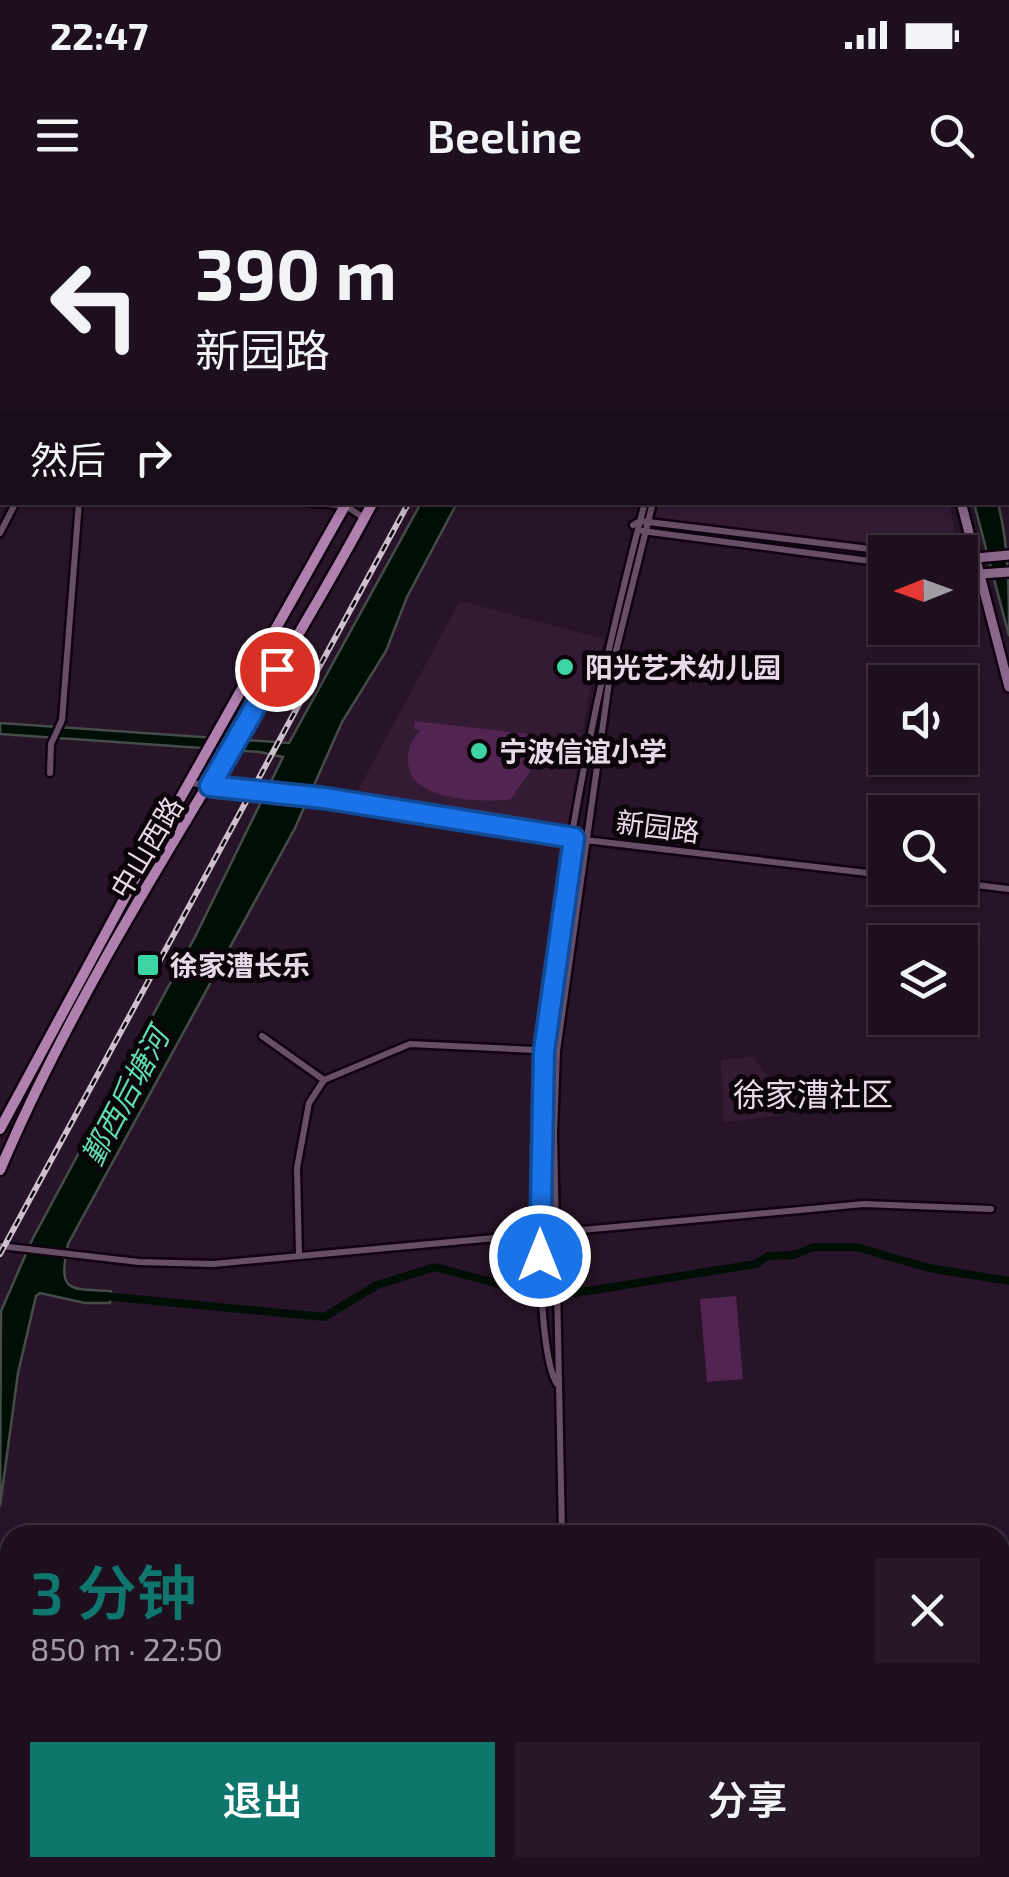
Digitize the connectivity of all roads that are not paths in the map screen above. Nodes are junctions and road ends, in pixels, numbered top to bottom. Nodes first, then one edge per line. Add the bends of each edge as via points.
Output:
1 (14, 505) edge
2 (79, 505) edge
3 (345, 505) edge
4 (347, 505) edge
5 (372, 505) edge
6 (645, 505) edge
7 (652, 505) edge
8 (962, 505) edge
9 (365, 518) junction
10 (644, 521) junction
11 (642, 530) junction
12 (0, 533) edge
13 (970, 535) edge
14 (868, 549) edge
15 (1008, 555) edge
16 (978, 558) edge
17 (868, 561) edge
18 (978, 566) edge
19 (1009, 572) edge
20 (980, 574) junction
21 (1009, 687) edge
22 (50, 773) dead end
23 (190, 783) junction
24 (210, 786) junction
25 (574, 838) junction
26 (585, 840) junction
27 (868, 873) edge
28 (978, 885) edge
29 (1009, 889) edge
30 (262, 1036) dead end
31 (544, 1051) junction
32 (557, 1051) junction
33 (324, 1080) junction
34 (0, 1129) edge
35 (0, 1170) edge
36 (991, 1209) dead end
37 (555, 1234) junction
38 (539, 1235) junction
39 (0, 1246) edge
40 (299, 1256) junction
41 (557, 1384) junction
42 (562, 1525) edge

1 - 12 street
2 - 22 street via 62,720 50,744
3 - 23 main road, 中山西路
4 - 9 street
5 - 9 main road, 中山西路
6 - 10 street
7 - 10 street
8 - 13 main road
9 - 24 main road, 中山西路
10 - 11 street
10 - 14 street
11 - 17 street
11 - 25 street via 602,674
11 - 26 street via 610,675
15 - 16 main road
18 - 20 main road
19 - 20 main road
20 - 21 main road
23 - 24 street, 新园路
23 - 34 main road, 中山西路
24 - 25 street, 新园路
24 - 35 main road, 中山西路 via 111,948 35,1088
25 - 26 street, 新园路
25 - 31 street
26 - 27 street, 新园路
26 - 32 street
28 - 29 street
30 - 33 street
31 - 32 street
31 - 33 street via 410,1044
31 - 38 street
32 - 37 street
33 - 40 street via 309,1104 297,1168
36 - 37 street via 864,1204
37 - 38 street
37 - 41 street
38 - 40 street
38 - 41 street via 541,1308
39 - 40 street via 214,1264
41 - 42 street

